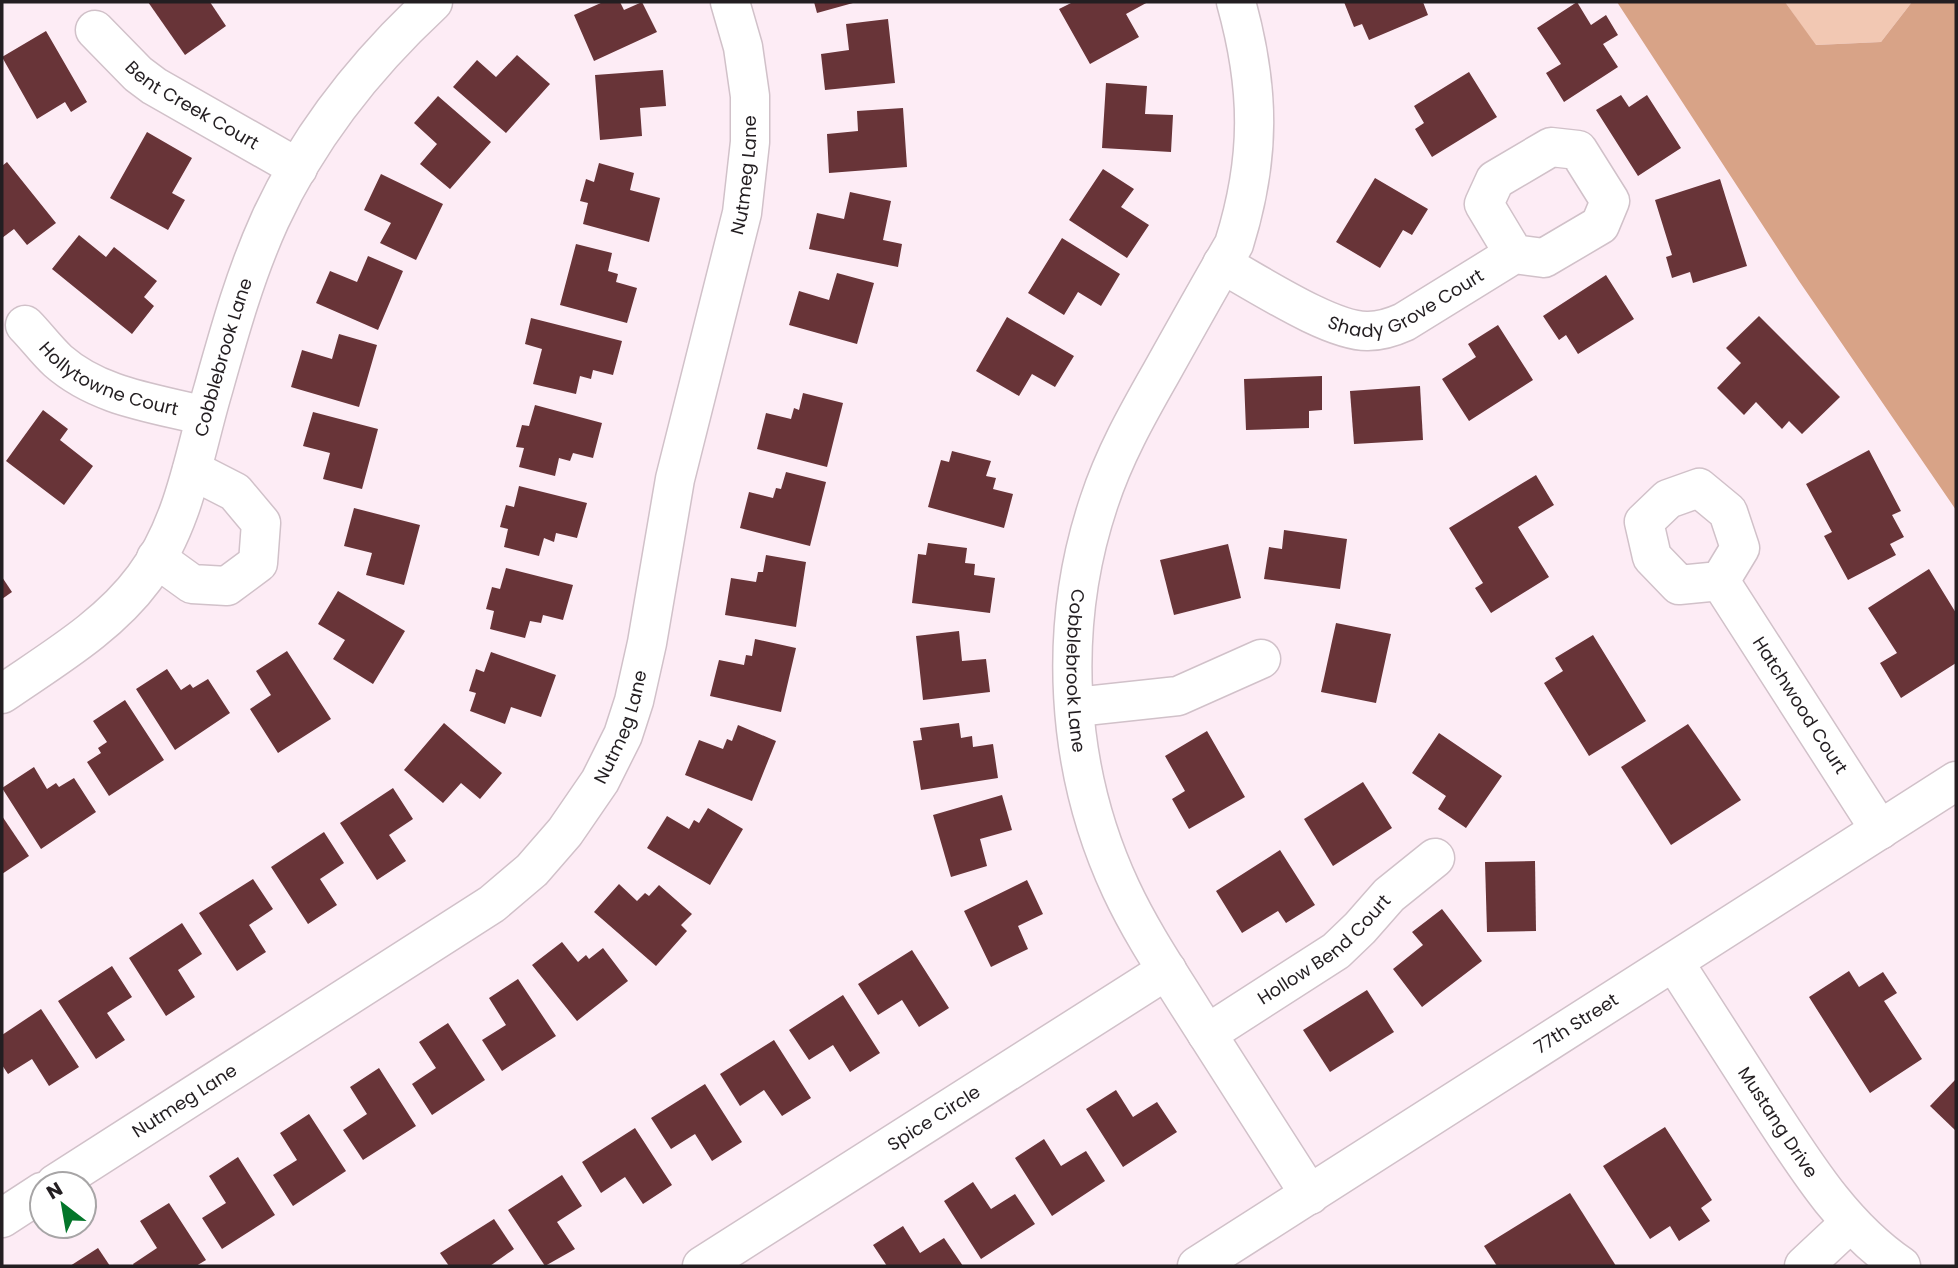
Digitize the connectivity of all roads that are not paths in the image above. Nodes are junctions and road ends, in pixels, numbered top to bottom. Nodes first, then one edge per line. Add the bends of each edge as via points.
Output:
1 (433, 2) edge
2 (730, 2) edge
3 (1236, 2) edge
4 (95, 30) dead end
5 (298, 168) junction
6 (1514, 254) dead end
7 (1222, 264) junction
8 (25, 325) dead end
9 (205, 416) junction
10 (192, 470) junction
11 (156, 558) junction
12 (1720, 581) dead end
13 (1261, 659) dead end
14 (2, 694) edge
15 (1076, 707) junction
16 (1956, 781) edge
17 (1880, 830) junction
18 (1435, 858) dead end
19 (1674, 962) junction
20 (1167, 970) junction
21 (1207, 1034) junction
22 (77, 1170) edge
23 (1310, 1195) junction
24 (28, 1201) edge
25 (2, 1218) edge
26 (1850, 1223) junction
27 (702, 1266) edge
28 (1197, 1266) edge
29 (1804, 1266) edge
30 (1901, 1266) edge

1 - 5 street, Cobblebrook Lane via 367,67
2 - 22 street, Nutmeg Lane via 750,96 742,213 675,479 634,701 600,781 532,870 492,904
3 - 7 street, Cobblebrook Lane via 1253,77 1255,123 1241,221
4 - 5 street, Bent Creek Court via 154,86
5 - 9 street, Cobblebrook Lane via 270,220 241,294
6 - 7 street, Shady Grove Court via 1404,323 1369,332 1336,326
7 - 15 street, Cobblebrook Lane via 1130,428 1099,502 1074,614
8 - 9 street, Hollytowne Court via 58,360 100,388
9 - 10 street, Cobblebrook Lane
10 - 11 street, Cobblebrook Lane via 174,527
10 - 11 street via 235,492 261,523 258,563 227,586 192,583
11 - 14 street, Cobblebrook Lane via 114,612
12 - 17 street, Hatchwood Court
13 - 15 street via 1178,696
15 - 20 street, Cobblebrook Lane via 1077,747 1102,843 1137,921
16 - 17 street, 77th Street
17 - 19 street, 77th Street
18 - 21 street, Hollow Bend Court via 1389,895 1336,951
19 - 23 street, 77th Street
19 - 26 street, Mustang Drive via 1801,1158
20 - 21 street, Cobblebrook Lane
20 - 27 street, Spice Circle
21 - 23 street, Cobblebrook Lane
23 - 28 street, 77th Street
24 - 25 street
26 - 29 street
26 - 30 street, Mustang Drive

